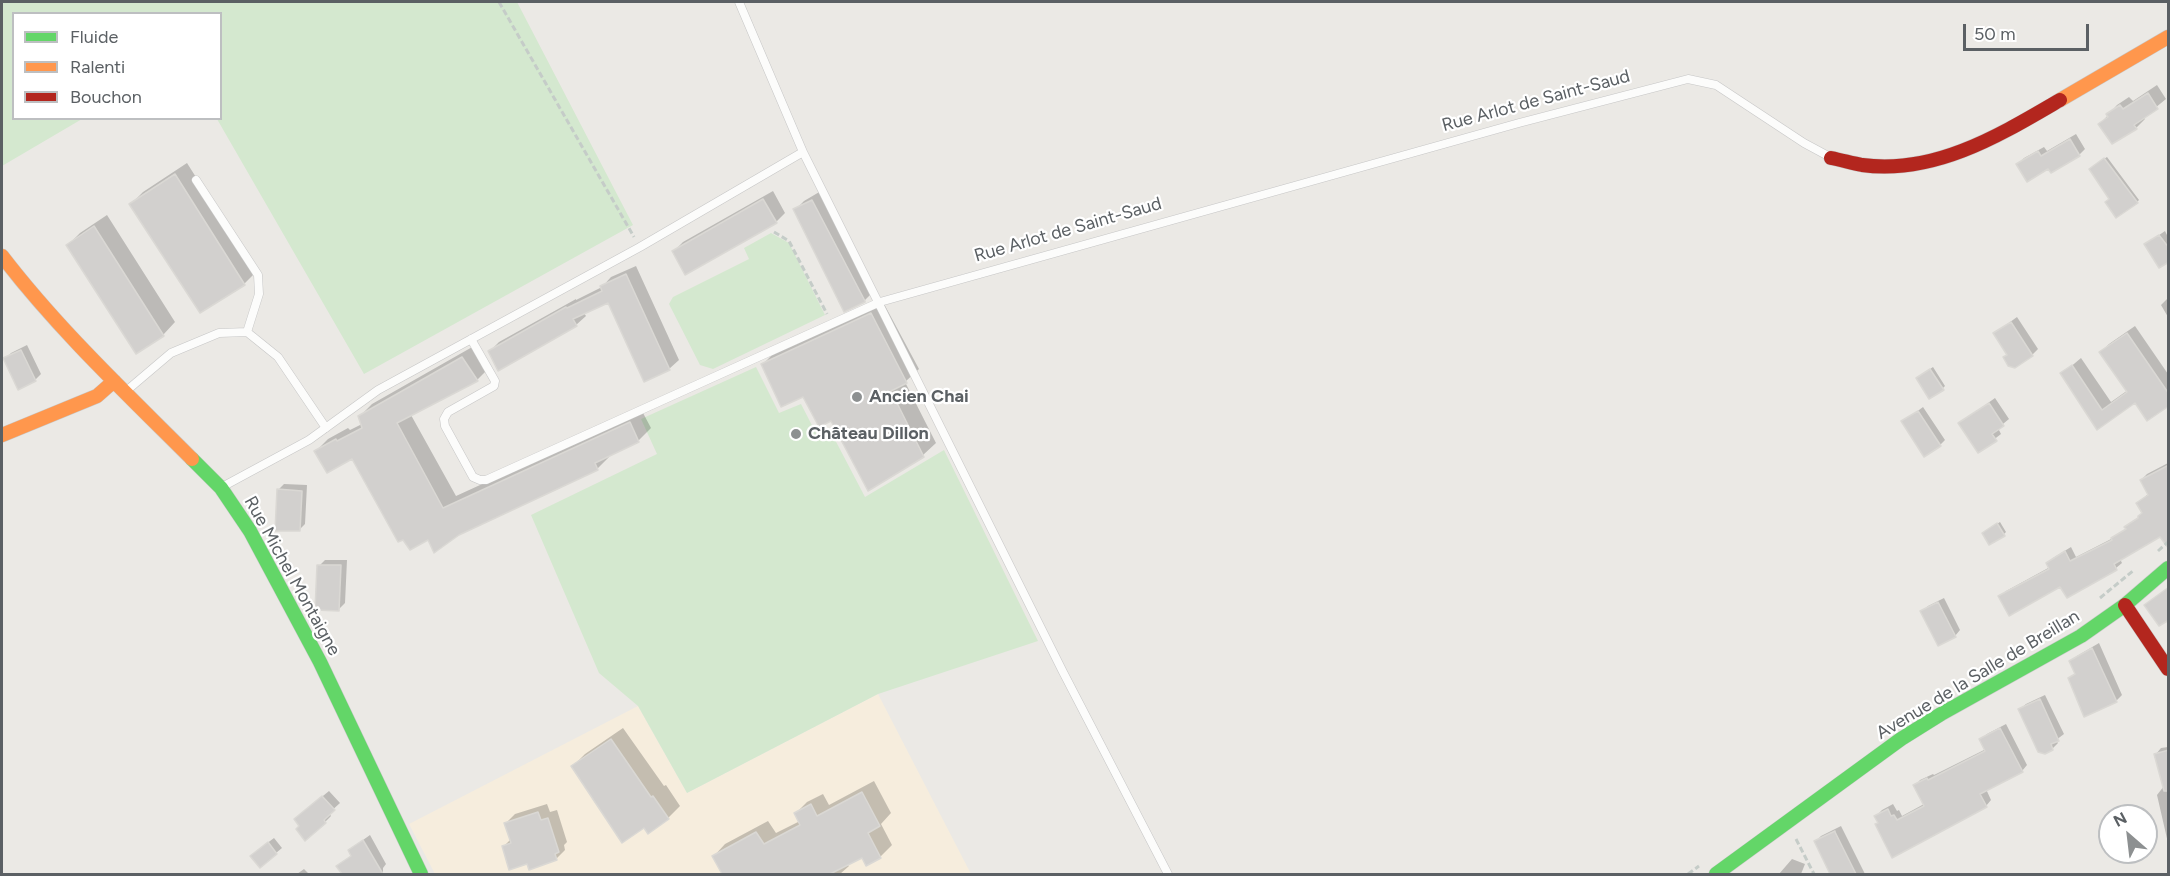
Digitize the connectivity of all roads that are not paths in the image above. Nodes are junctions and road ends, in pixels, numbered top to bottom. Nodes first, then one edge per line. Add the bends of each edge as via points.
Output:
1 (739, 2) edge
2 (2169, 37) edge
3 (803, 152) junction
4 (1831, 158) joint
5 (196, 180) dead end
6 (2, 256) edge
7 (880, 302) junction
8 (247, 333) junction
9 (471, 339) junction
10 (114, 381) junction
11 (125, 392) junction
12 (326, 428) junction
13 (2, 435) edge
14 (221, 488) junction
15 (2169, 567) edge
16 (2125, 605) junction
17 (2169, 669) edge
18 (421, 874) edge
19 (1168, 874) edge
20 (1716, 874) edge

1 - 3 lane
2 - 4 street, Rue Arlot de Saint-Saud via 1971,149 1934,160 1891,166
3 - 7 lane
3 - 9 lane
4 - 7 lane, Rue Arlot de Saint-Saud via 1716,86 1688,79
5 - 8 lane via 258,275 259,294
6 - 10 street, Rue Michel Montaigne
7 - 9 lane, Rue Arlot de Saint-Saud via 486,480 473,477 444,419 448,412 494,386 495,381
7 - 19 lane
8 - 11 lane via 219,333 171,353
8 - 12 lane via 278,357
9 - 12 lane via 378,390
10 - 11 street, Rue Michel Montaigne
10 - 13 street via 97,396
11 - 14 street, Rue Michel Montaigne
12 - 14 lane
14 - 18 street, Rue Michel Montaigne via 250,531 320,662
15 - 16 street, Avenue de la Salle de Breillan
16 - 17 street
16 - 20 street, Avenue de la Salle de Breillan via 2081,636 1901,739

